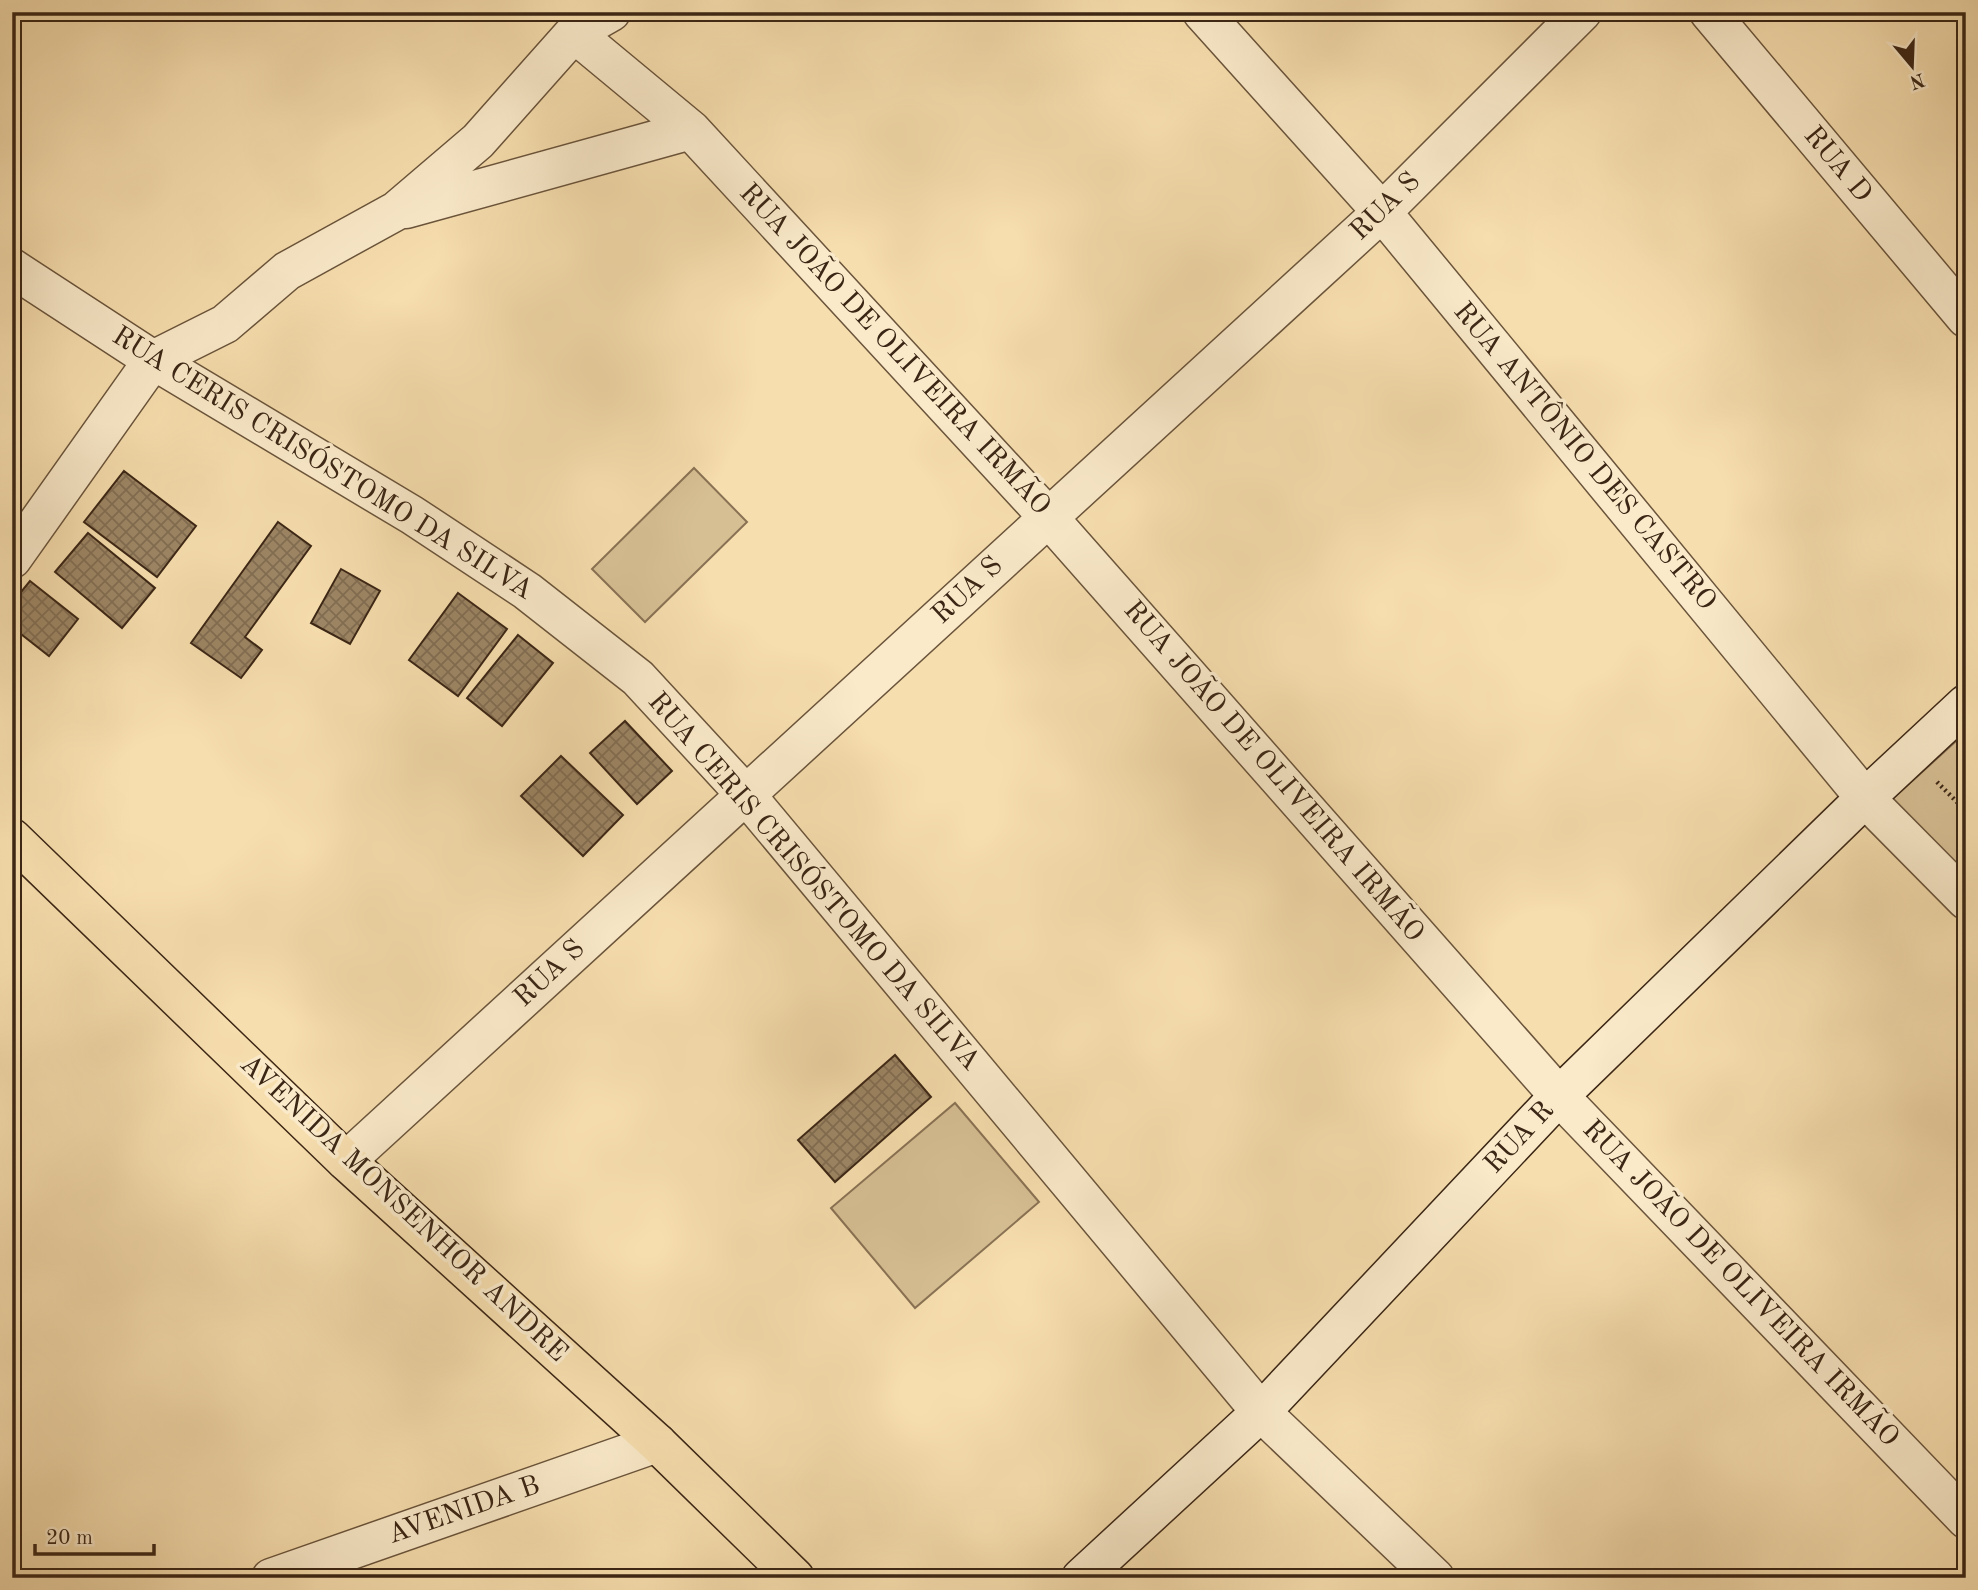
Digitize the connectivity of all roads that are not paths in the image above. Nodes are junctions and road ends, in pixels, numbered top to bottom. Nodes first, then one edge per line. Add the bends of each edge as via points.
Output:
1 (611, 12) edge
2 (1202, 12) edge
3 (1582, 12) edge
4 (1709, 12) edge
5 (574, 33) junction
6 (691, 130) junction
7 (396, 211) junction
8 (1382, 212) junction
9 (12, 268) edge
10 (1966, 318) edge
11 (153, 360) junction
12 (1048, 517) junction
13 (12, 559) edge
14 (1966, 704) edge
15 (746, 795) junction
16 (1866, 798) junction
17 (12, 838) edge
18 (1966, 900) edge
19 (1559, 1096) junction
20 (346, 1161) junction
21 (1261, 1412) junction
22 (657, 1443) junction
23 (1966, 1519) edge
24 (271, 1578) edge
25 (795, 1578) edge
26 (1081, 1578) edge
27 (1435, 1578) edge

1 - 5 street
2 - 8 street, RUA ANTÔNIO DES CASTRO
3 - 8 street, RUA S
4 - 10 street, RUA D
5 - 6 street, RUA JOÃO DE OLIVEIRA IRMÃO
5 - 7 street via 478,141
6 - 7 street
6 - 12 street, RUA JOÃO DE OLIVEIRA IRMÃO
7 - 11 street via 288,271 225,324
8 - 12 street, RUA S
8 - 16 street, RUA ANTÔNIO DES CASTRO
9 - 11 street, RUA CERIS CRISÓSTOMO DA SILVA
11 - 13 street
11 - 15 street, RUA CERIS CRISÓSTOMO DA SILVA via 412,515 527,590 638,678
12 - 15 street, RUA S
12 - 19 street, RUA JOÃO DE OLIVEIRA IRMÃO
14 - 16 street, RUA R
15 - 20 street, RUA S
15 - 21 street, RUA CERIS CRISÓSTOMO DA SILVA
16 - 18 street, RUA ANTÔNIO DES CASTRO
16 - 19 street, RUA R
17 - 20 main road, AVENIDA MONSENHOR ANDRE
19 - 21 street, RUA R
19 - 23 street, RUA JOÃO DE OLIVEIRA IRMÃO
20 - 22 main road, AVENIDA MONSENHOR ANDRE
21 - 26 street, RUA R
21 - 27 street, RUA CERIS CRISÓSTOMO DA SILVA
22 - 24 street, AVENIDA B
22 - 25 main road, AVENIDA MONSENHOR ANDRE

